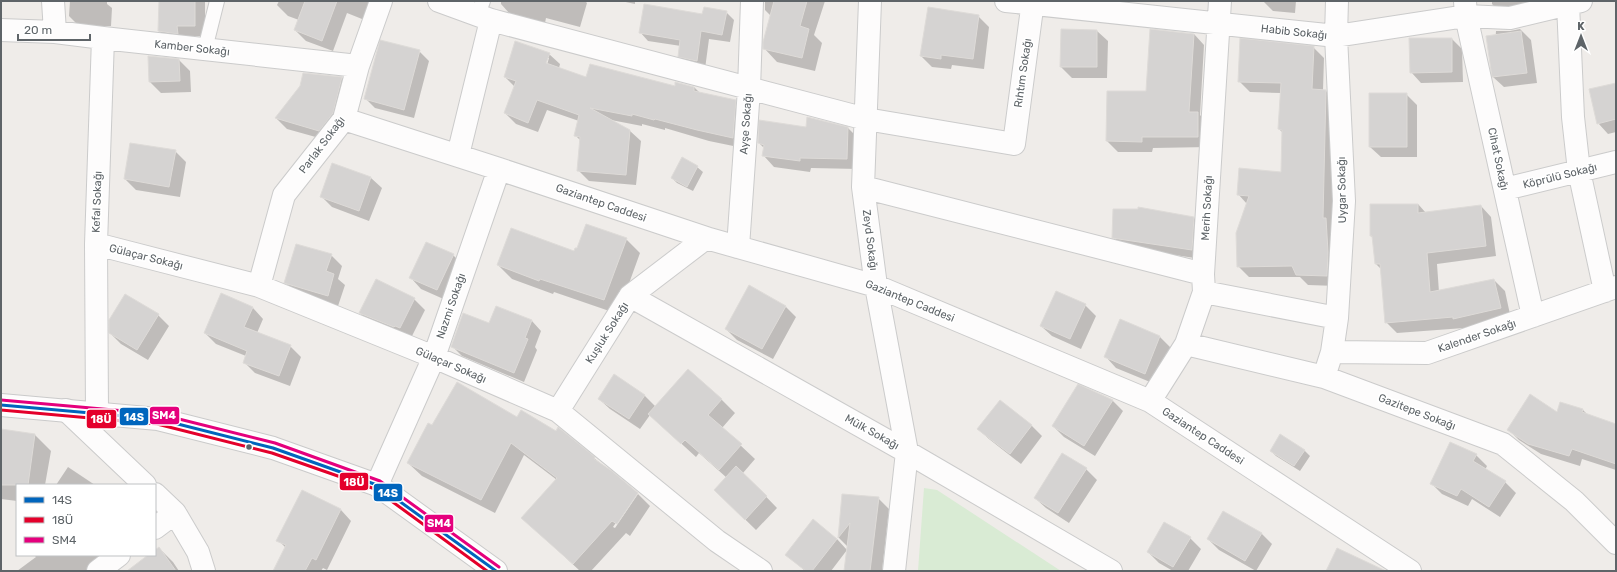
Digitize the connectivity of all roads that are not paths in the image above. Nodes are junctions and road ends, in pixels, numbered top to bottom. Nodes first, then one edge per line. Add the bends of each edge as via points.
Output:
1 (53, 1) edge
2 (217, 1) edge
3 (381, 1) edge
4 (439, 1) edge
5 (752, 1) edge
6 (870, 1) edge
7 (1006, 1) edge
8 (1220, 1) edge
9 (1337, 1) edge
10 (1033, 2) edge
11 (1574, 3) edge
12 (1465, 9) edge
13 (484, 12) edge
14 (1218, 24) junction
15 (1, 30) edge
16 (55, 32) junction
17 (1336, 36) junction
18 (103, 38) junction
19 (205, 49) junction
20 (358, 66) junction
21 (749, 89) junction
22 (344, 119) junction
23 (866, 119) junction
24 (458, 155) junction
25 (1616, 162) edge
26 (499, 169) junction
27 (1579, 171) junction
28 (863, 187) junction
29 (1505, 190) junction
30 (706, 238) junction
31 (96, 244) junction
32 (738, 247) junction
33 (1204, 283) junction
34 (259, 286) junction
35 (876, 286) junction
36 (1611, 289) edge
37 (630, 296) junction
38 (1533, 316) junction
39 (1337, 318) junction
40 (1186, 344) junction
41 (1332, 352) junction
42 (434, 357) junction
43 (1324, 377) junction
44 (1150, 401) junction
45 (1, 405) edge
46 (66, 410) junction
47 (558, 411) junction
48 (97, 413) junction
49 (906, 452) junction
50 (144, 484) edge
51 (377, 485) junction
52 (156, 495) edge
53 (175, 513) junction
54 (156, 527) edge
55 (1616, 543) edge
56 (118, 556) edge
57 (98, 571) edge
58 (204, 571) edge
59 (496, 571) edge
60 (761, 571) edge
61 (894, 571) edge
62 (1111, 571) edge
63 (1410, 571) edge

1 - 16 street
2 - 19 lane
3 - 20 street, Parlak Sokağı
4 - 13 street
5 - 21 street, Ayşe Sokağı
6 - 23 street, Zeyd Sokağı
7 - 10 street, Habib Sokağı
8 - 14 street, Merih Sokağı
9 - 17 street, Uygar Sokağı
10 - 14 street, Habib Sokağı
10 - 23 street, Rıhtım Sokağı via 1014,144
11 - 12 street, Habib Sokağı via 1510,18
11 - 27 street via 1573,117
12 - 17 street, Habib Sokağı
12 - 29 street, Cihat Sokağı
13 - 21 street
13 - 24 street
14 - 17 street, Habib Sokağı
14 - 33 street, Merih Sokağı
15 - 16 street, Kamber Sokağı
16 - 18 street, Kamber Sokağı
17 - 39 street, Uygar Sokağı via 1344,201
18 - 19 street, Kamber Sokağı
18 - 31 street, Kefal Sokağı
19 - 20 street, Kamber Sokağı
20 - 22 street, Parlak Sokağı
21 - 23 street
21 - 32 street, Ayşe Sokağı
22 - 24 street, Gaziantep Caddesi
22 - 34 street, Parlak Sokağı via 284,196
23 - 28 street, Zeyd Sokağı
24 - 26 street, Gaziantep Caddesi
25 - 27 street, Köprülü Sokağı
26 - 30 street, Gaziantep Caddesi
26 - 42 street, Nazmi Sokağı
27 - 29 street, Köprülü Sokağı
27 - 36 street
28 - 33 street
28 - 35 street, Zeyd Sokağı
29 - 38 street, Cihat Sokağı
30 - 32 street, Gaziantep Caddesi
30 - 37 street, Kuşluk Sokağı
31 - 34 street, Gülaçar Sokağı
31 - 48 street, Kefal Sokağı
32 - 35 street, Gaziantep Caddesi
33 - 39 street
33 - 40 street, Merih Sokağı
34 - 42 street, Gülaçar Sokağı
35 - 44 street, Gaziantep Caddesi
35 - 49 street, Zeyd Sokağı
36 - 38 street, Kalender Sokağı
37 - 47 street, Kuşluk Sokağı
37 - 49 street, Mülk Sokağı
38 - 41 street, Kalender Sokağı via 1428,353
39 - 41 street, Uygar Sokağı
40 - 43 street, Gazitepe Sokağı
40 - 44 street, Merih Sokağı
41 - 43 street, Uygar Sokağı
42 - 47 street, Gülaçar Sokağı
42 - 51 street, Nazmi Sokağı
43 - 55 street, Gazitepe Sokağı via 1503,444 1574,501
44 - 63 street, Gaziantep Caddesi
45 - 46 street
46 - 48 street
46 - 50 street
47 - 60 street, Gülaçar Sokağı via 717,541
48 - 51 street via 158,419 274,448
49 - 61 street, Zeyd Sokağı
49 - 62 street, Mülk Sokağı
51 - 59 street
52 - 53 street
53 - 54 street
53 - 58 street via 198,552
56 - 57 street

